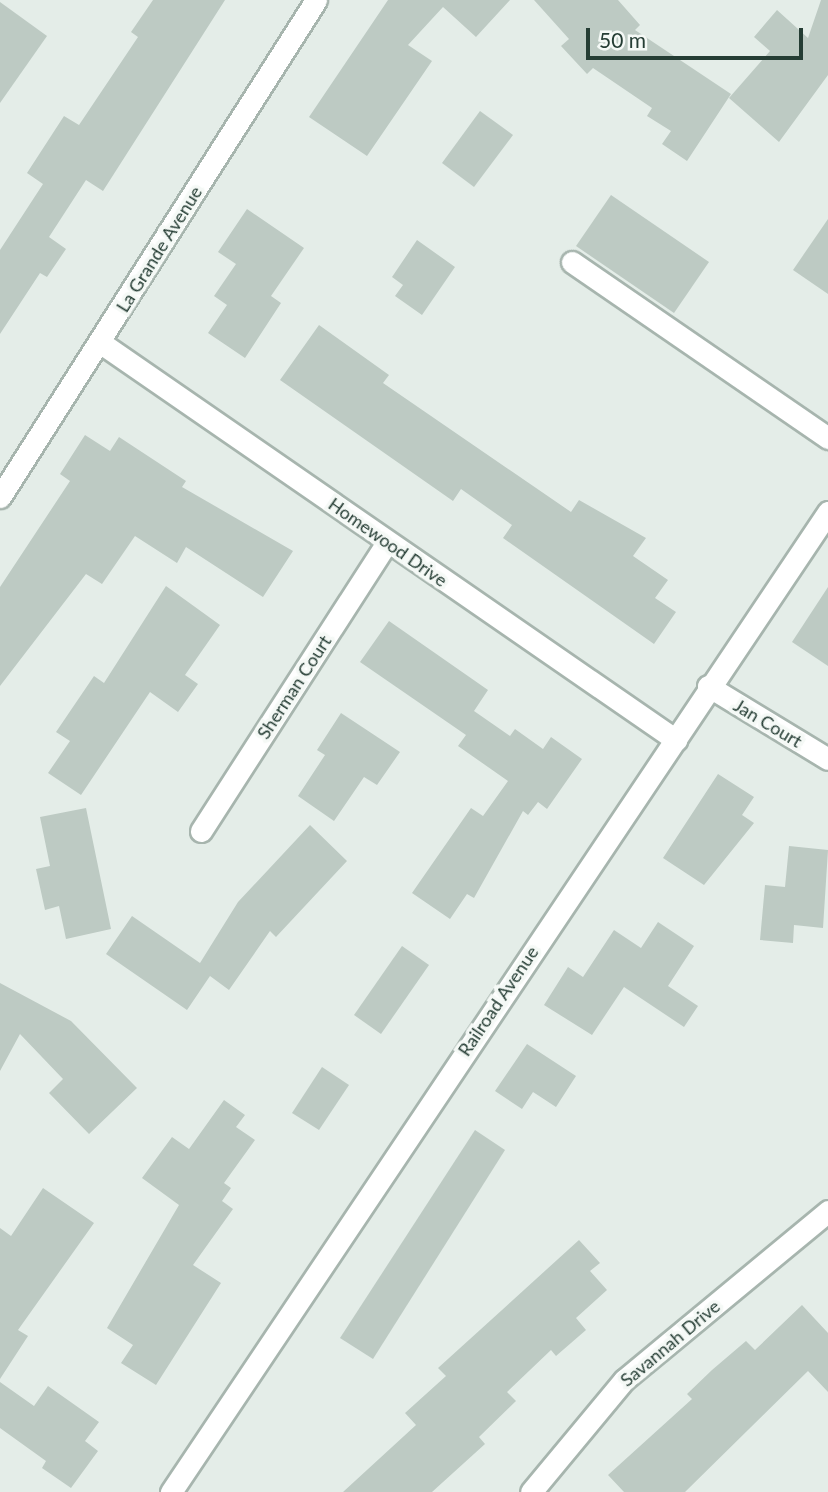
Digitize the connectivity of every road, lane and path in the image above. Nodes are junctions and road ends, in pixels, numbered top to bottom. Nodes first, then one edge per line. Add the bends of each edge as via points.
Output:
1 (317, 0) edge
2 (572, 262) dead end
3 (101, 343) junction
4 (828, 438) edge
5 (0, 497) edge
6 (828, 512) edge
7 (387, 542) junction
8 (708, 687) junction
9 (676, 740) junction
10 (828, 759) edge
11 (201, 831) dead end
12 (828, 1212) edge
13 (171, 1492) edge
14 (531, 1492) edge

1 - 3 street, La Grande Avenue
2 - 4 street
3 - 5 street, La Grande Avenue
3 - 7 street, Homewood Drive
6 - 8 street, Railroad Avenue
7 - 9 street, Homewood Drive
7 - 11 street, Sherman Court
8 - 9 street, Railroad Avenue
8 - 10 street, Jan Court
9 - 13 street, Railroad Avenue
12 - 14 street, Savannah Drive via 624,1380

